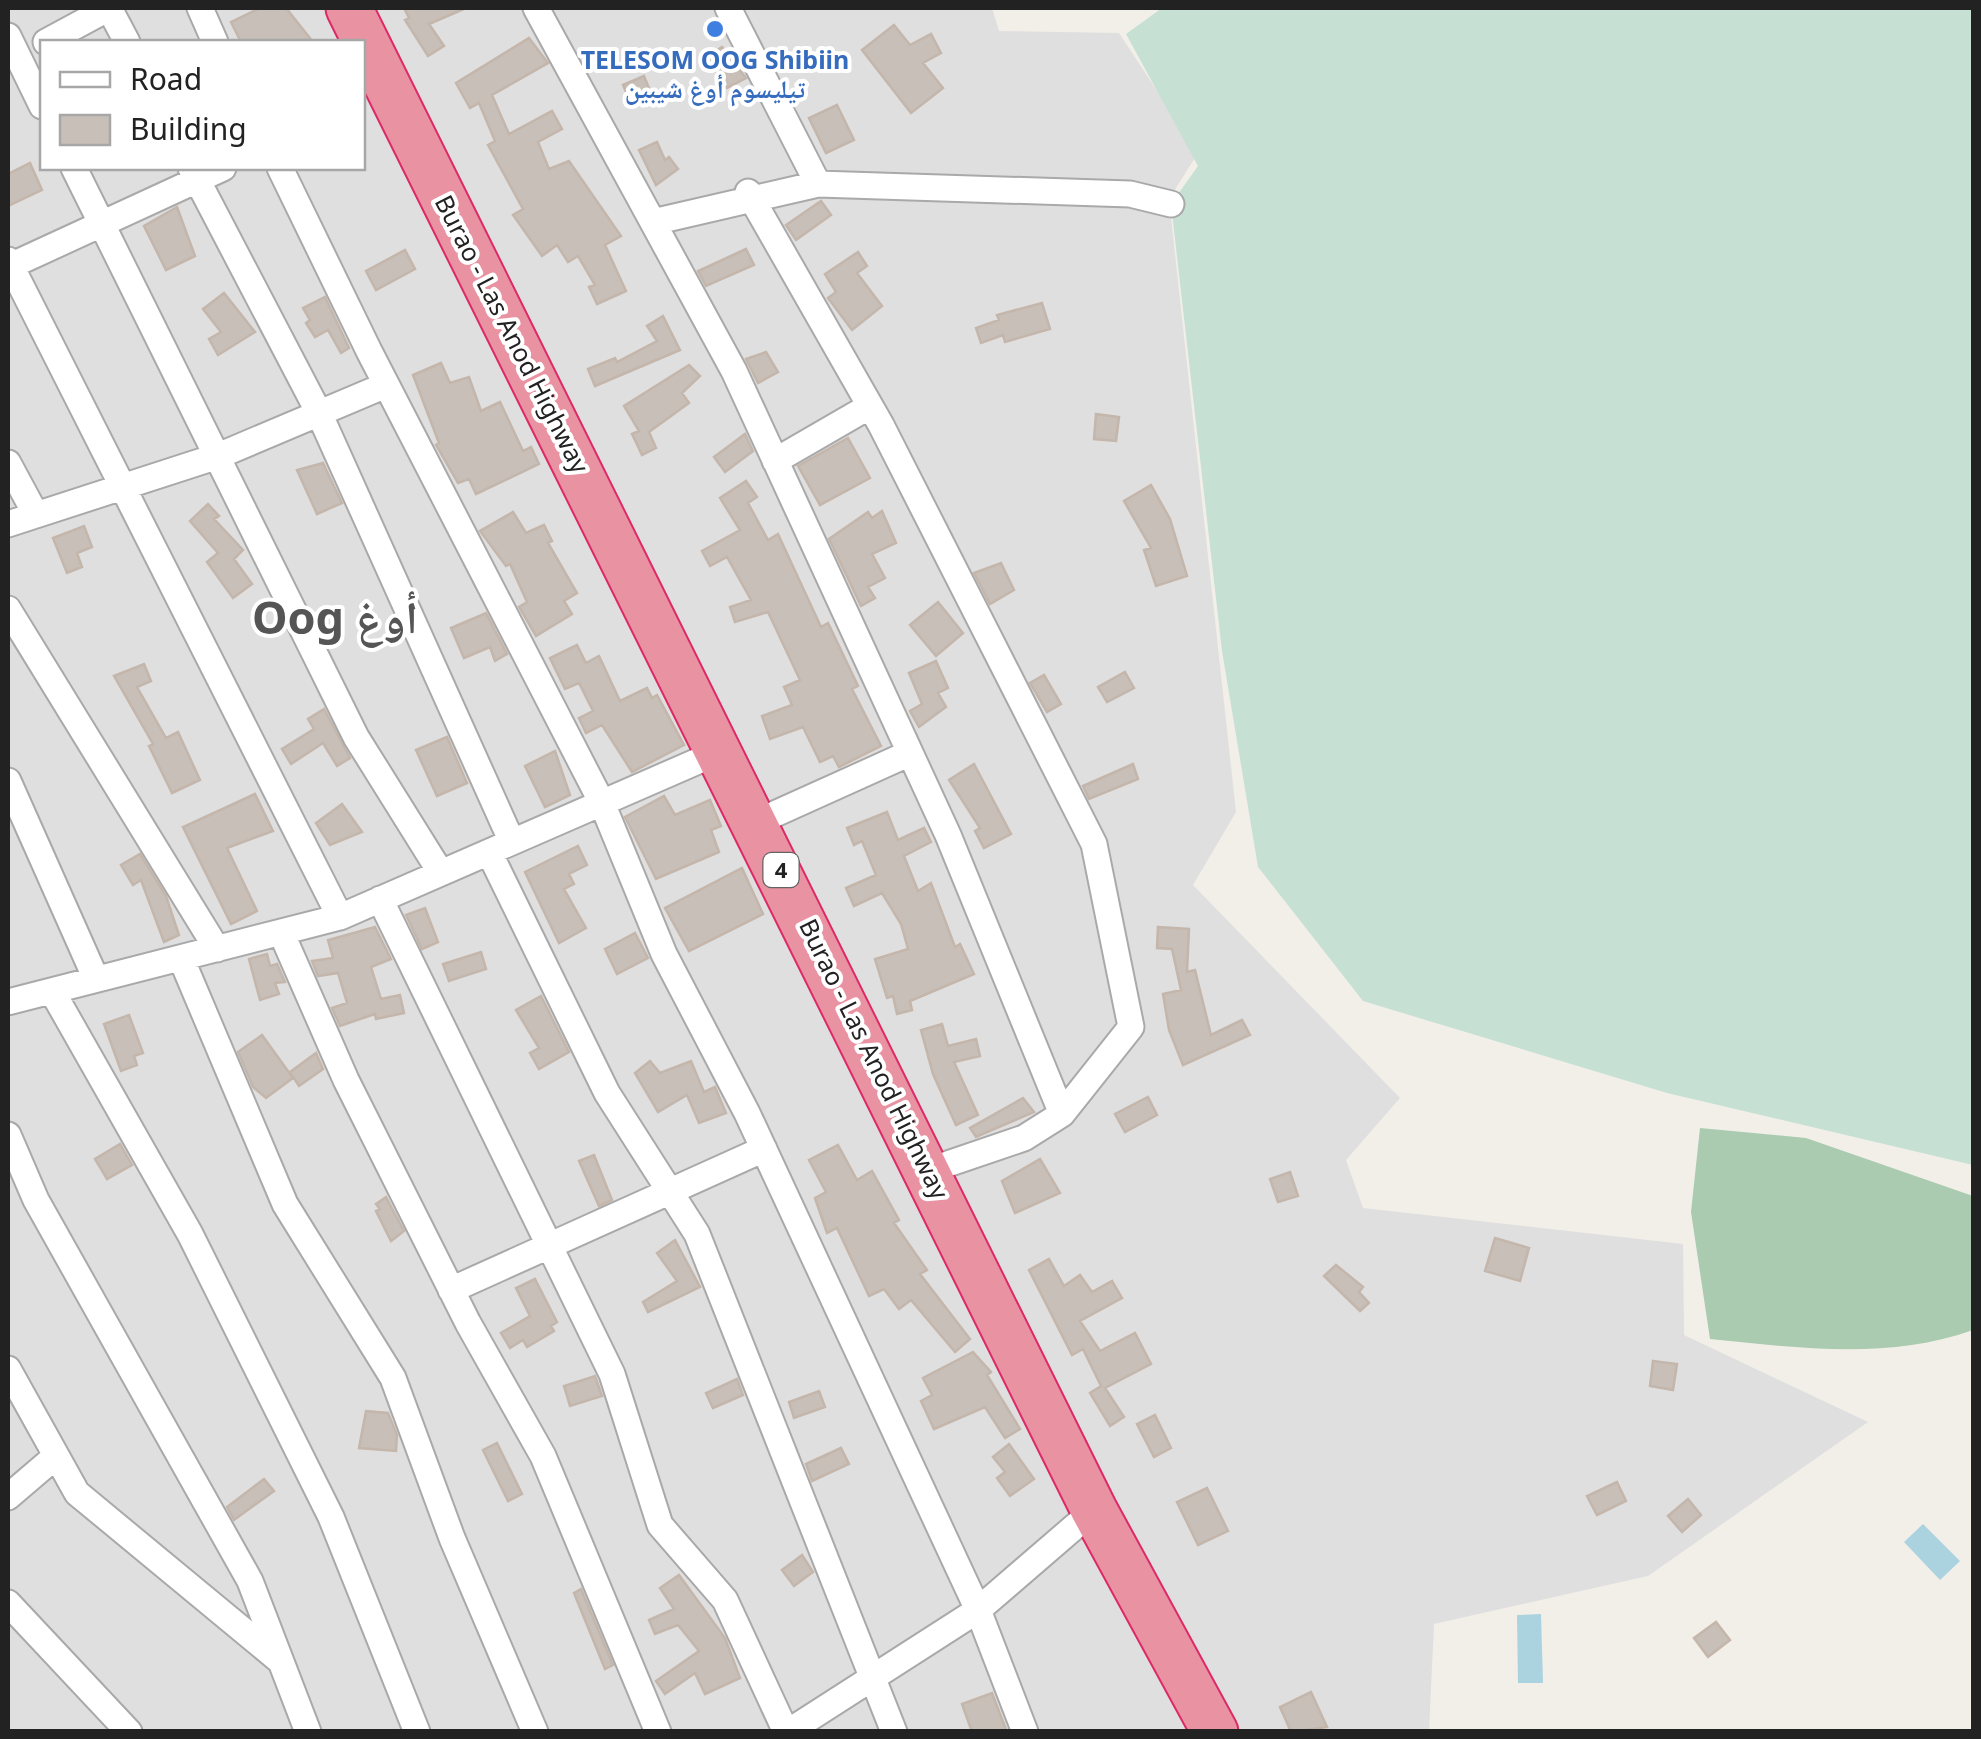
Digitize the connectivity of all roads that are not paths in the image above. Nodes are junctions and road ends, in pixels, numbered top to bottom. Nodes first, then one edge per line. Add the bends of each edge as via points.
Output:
1 (109, 8) edge
2 (200, 8) edge
3 (349, 8) edge
4 (536, 8) edge
5 (728, 8) edge
6 (50, 40) edge
7 (126, 40) edge
8 (214, 40) edge
9 (40, 44) edge
10 (11, 52) edge
11 (40, 103) edge
12 (75, 170) edge
13 (281, 170) edge
14 (194, 173) edge
15 (818, 184) junction
16 (750, 196) junction
17 (1171, 204) dead end
18 (653, 222) junction
19 (102, 224) junction
20 (8, 264) edge
21 (386, 385) junction
22 (870, 406) junction
23 (319, 413) junction
24 (218, 456) junction
25 (775, 461) junction
26 (8, 464) edge
27 (123, 487) junction
28 (36, 514) junction
29 (8, 524) edge
30 (8, 609) edge
31 (721, 751) junction
32 (910, 753) junction
33 (8, 781) edge
34 (602, 803) junction
35 (757, 822) junction
36 (501, 847) junction
37 (441, 873) junction
38 (380, 899) junction
39 (340, 917) junction
40 (280, 932) junction
41 (217, 948) junction
42 (181, 958) junction
43 (96, 980) junction
44 (52, 991) junction
45 (8, 1002) edge
46 (1062, 1114) junction
47 (8, 1135) edge
48 (764, 1149) junction
49 (930, 1170) junction
50 (669, 1190) junction
51 (451, 1290) junction
52 (8, 1369) edge
53 (56, 1456) junction
54 (8, 1497) edge
55 (1094, 1510) junction
56 (8, 1603) edge
57 (978, 1610) junction
58 (281, 1662) junction
59 (872, 1678) junction
60 (130, 1732) edge
61 (308, 1732) edge
62 (417, 1732) edge
63 (535, 1732) edge
64 (658, 1732) edge
65 (787, 1732) edge
66 (894, 1732) edge
67 (1025, 1732) edge
68 (1216, 1732) edge

1 - 6 street
1 - 7 street
2 - 8 street
3 - 31 highway, Burao - Las Anod Highway / 4
4 - 18 street
5 - 15 street
9 - 10 street
10 - 11 street
12 - 19 street
13 - 21 street
14 - 19 street
14 - 23 street
15 - 16 street
15 - 17 street via 1130,194
16 - 18 street
16 - 22 street
18 - 25 street
19 - 20 street
19 - 24 street
20 - 27 street
21 - 23 street
21 - 34 street
22 - 25 street
22 - 46 street via 1094,844 1131,1027
23 - 24 street
23 - 36 street
24 - 27 street
24 - 37 street via 356,737
25 - 32 street
26 - 28 street
27 - 28 street
27 - 39 street
28 - 29 street
30 - 41 street
31 - 34 street
31 - 35 highway, Burao - Las Anod Highway / 4
32 - 35 street
32 - 46 street
33 - 43 street
34 - 36 street
34 - 48 street via 664,954
35 - 49 highway, Burao - Las Anod Highway / 4
36 - 37 street
36 - 50 street via 607,1093
37 - 38 street
38 - 39 street
38 - 65 street via 612,1374 660,1525 725,1600
39 - 40 street
40 - 41 street
40 - 51 street
41 - 42 street
42 - 43 street
42 - 63 street via 285,1204 393,1378
43 - 44 street
44 - 45 street
44 - 62 street via 190,1234 331,1517
46 - 49 street via 1024,1138
47 - 58 street via 36,1200 250,1581
48 - 50 street
48 - 57 street
49 - 55 highway, Burao - Las Anod Highway / 4
50 - 51 street
50 - 59 street via 698,1234
51 - 64 street via 544,1456
52 - 53 street
53 - 54 street
53 - 58 street via 77,1492
55 - 57 street
55 - 68 highway, Burao - Las Anod Highway / 4
56 - 60 street
57 - 59 street
57 - 67 street
58 - 61 street
59 - 65 street
59 - 66 street

